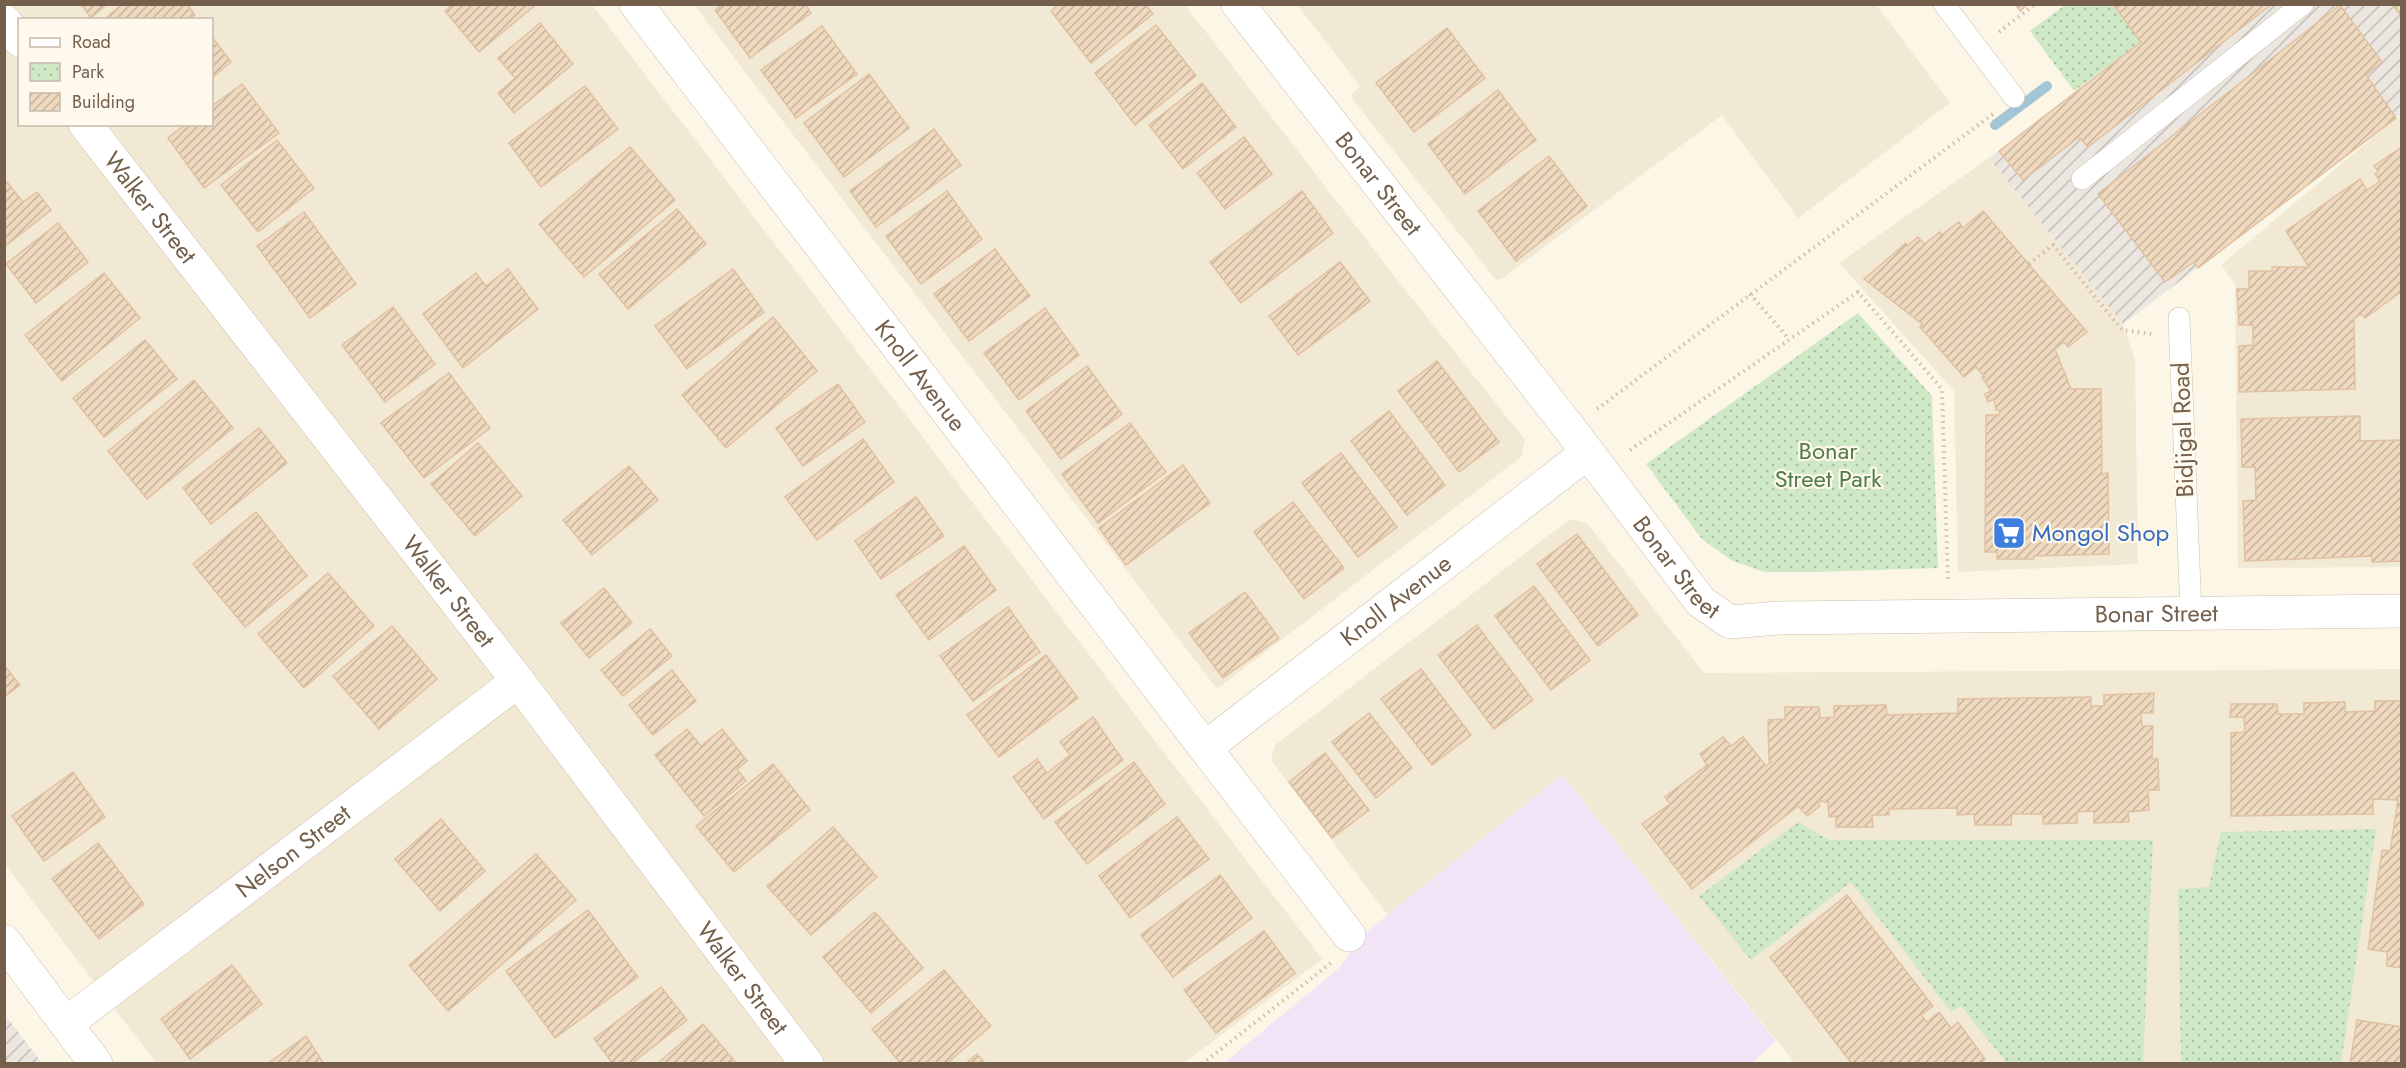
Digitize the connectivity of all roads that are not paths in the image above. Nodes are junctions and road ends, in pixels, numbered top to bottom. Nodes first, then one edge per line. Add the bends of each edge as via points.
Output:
1 (636, 4) edge
2 (1238, 4) edge
3 (1944, 4) edge
4 (2303, 4) edge
5 (4, 21) edge
6 (18, 38) edge
7 (2014, 97) road end
8 (87, 126) edge
9 (2082, 179) dead end
10 (2179, 329) road end
11 (1586, 451) junction
12 (2402, 611) edge
13 (2191, 613) junction
14 (518, 681) junction
15 (1206, 748) junction
16 (1349, 935) road end
17 (4, 941) edge
18 (67, 1023) junction
19 (96, 1064) edge
20 (807, 1064) edge

1 - 15 street, Knoll Avenue
2 - 11 street, Bonar Street
3 - 7 lane
4 - 9 lane
5 - 6 street
8 - 14 street, Walker Street
10 - 13 lane, Bidjigal Road
11 - 13 street, Bonar Street via 1701,602 1730,622 1779,618
11 - 15 street, Knoll Avenue
12 - 13 street, Bonar Street
14 - 18 street, Nelson Street
14 - 20 street, Walker Street
15 - 16 street, Knoll Avenue
17 - 18 street
18 - 19 street

